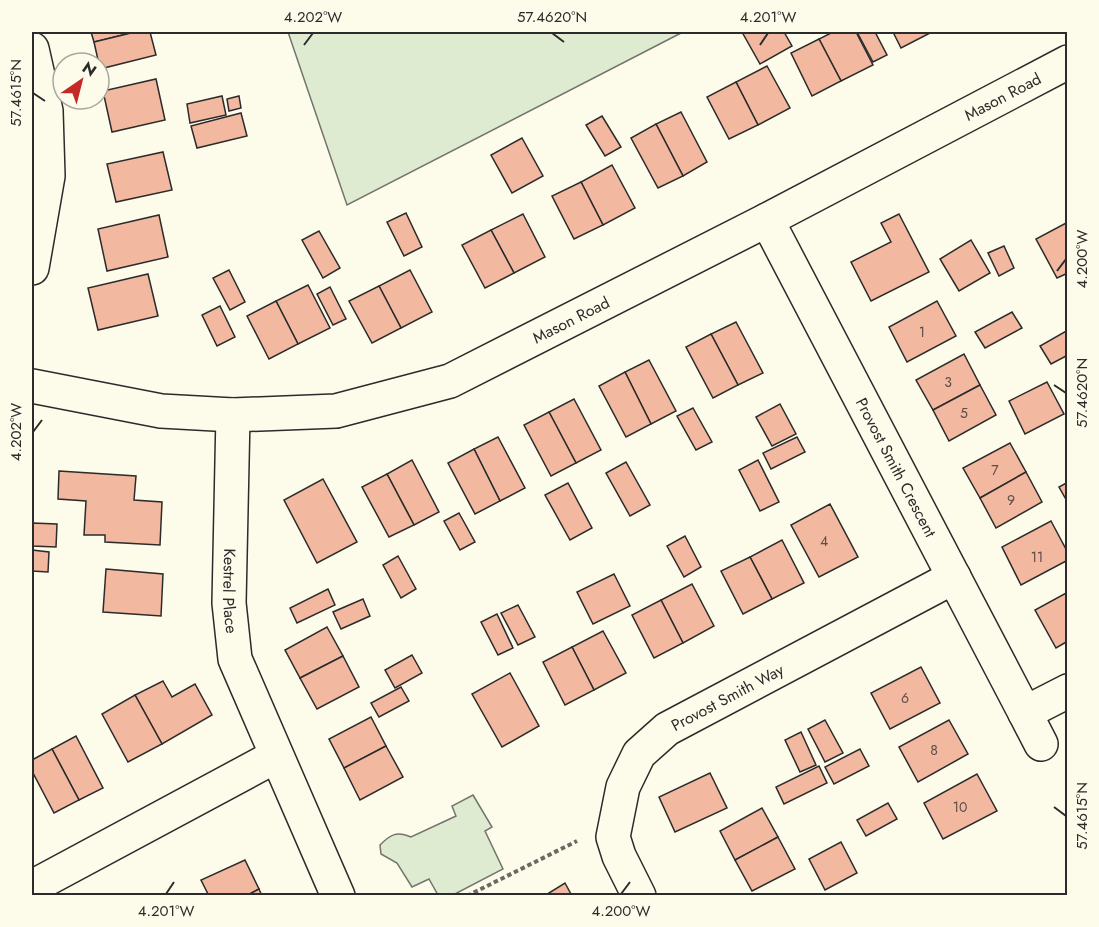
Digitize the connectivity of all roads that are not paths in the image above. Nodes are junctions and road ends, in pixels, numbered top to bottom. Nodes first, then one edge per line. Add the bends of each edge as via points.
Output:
1 (32, 49) edge
2 (1068, 62) edge
3 (767, 220) junction
4 (32, 268) edge
5 (32, 386) edge
6 (233, 416) junction
7 (954, 577) junction
8 (1068, 691) edge
9 (1025, 713) junction
10 (1041, 744) dead end
11 (276, 756) junction
12 (32, 887) edge
13 (338, 896) edge
14 (639, 896) edge

1 - 4 street via 46,111 48,176
2 - 3 street, Mason Road
3 - 6 street, Mason Road via 450,381 336,411
3 - 7 street, Provost Smith Crescent
5 - 6 street, Mason Road via 161,411
6 - 11 street, Kestrel Place via 229,603 235,659
7 - 9 street, Provost Smith Crescent
7 - 14 street, Provost Smith Way via 667,729 639,754 623,787 613,837
8 - 9 street
9 - 10 street, Provost Smith Crescent
11 - 12 street
11 - 13 street, Kestrel Place

